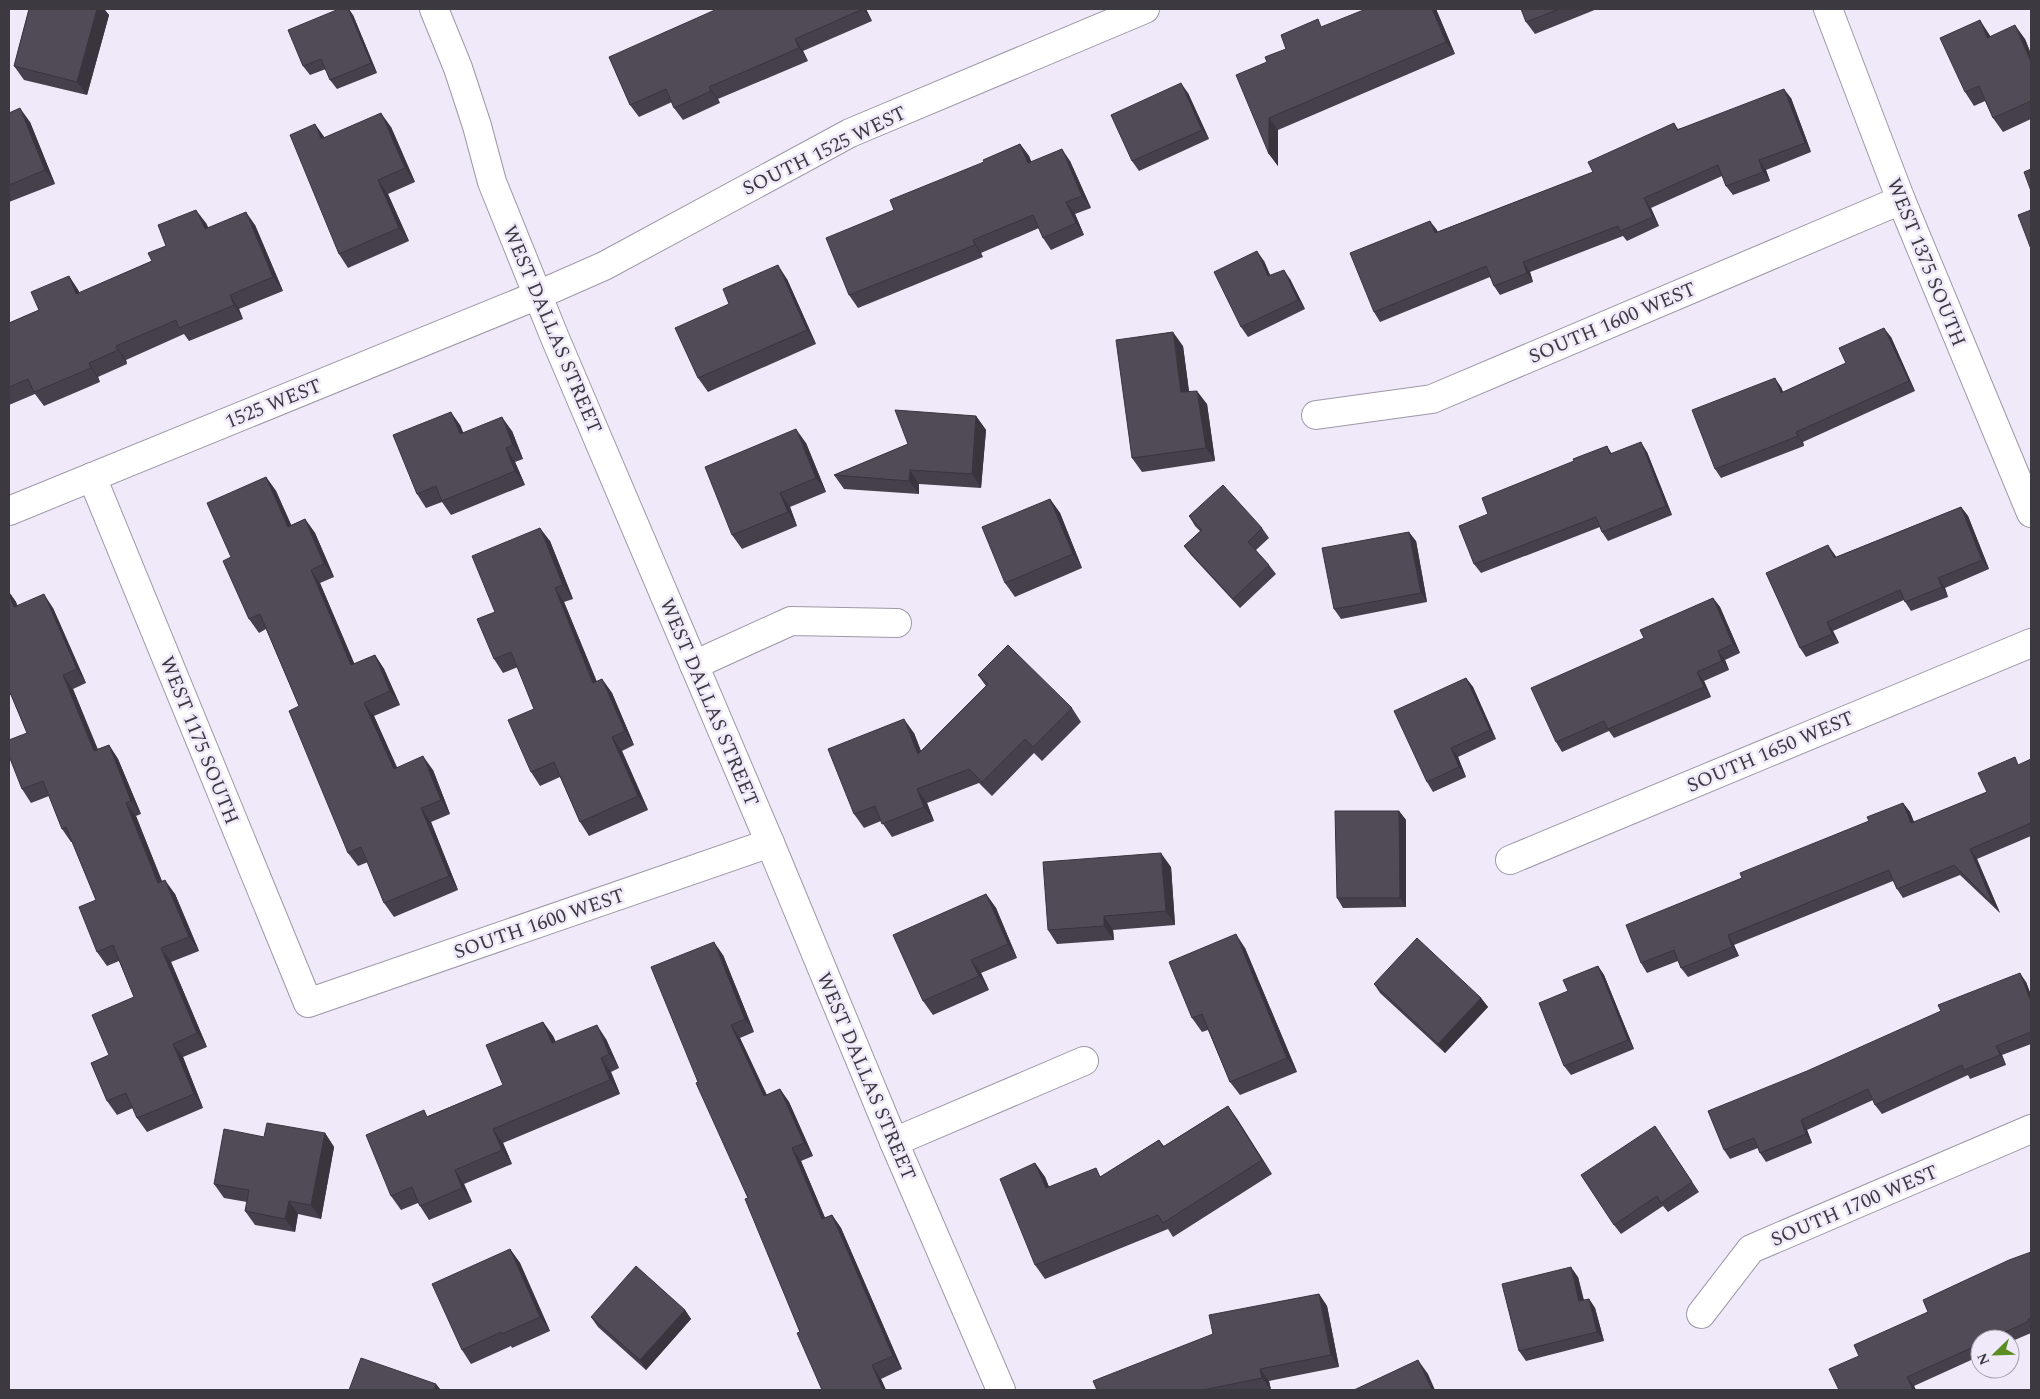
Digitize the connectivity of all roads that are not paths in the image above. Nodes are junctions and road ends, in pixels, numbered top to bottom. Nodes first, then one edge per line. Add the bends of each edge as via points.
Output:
1 (434, 9) edge
2 (1145, 9) edge
3 (1828, 9) edge
4 (1901, 200) junction
5 (538, 294) junction
6 (1316, 415) dead end
7 (92, 477) junction
8 (9, 511) edge
9 (2031, 513) edge
10 (897, 623) dead end
11 (2031, 643) edge
12 (694, 665) junction
13 (770, 843) junction
14 (1510, 860) dead end
15 (308, 1003) joint
16 (1084, 1061) dead end
17 (2031, 1129) edge
18 (894, 1142) junction
19 (1701, 1314) dead end
20 (1001, 1390) edge

1 - 5 street, WEST DALLAS STREET via 458,68 492,182
2 - 5 street, SOUTH 1525 WEST via 850,132 604,266
3 - 4 street, WEST 1375 SOUTH
4 - 6 street, SOUTH 1600 WEST via 1432,399
4 - 9 street, WEST 1375 SOUTH
5 - 7 street, 1525 WEST
5 - 12 street, WEST DALLAS STREET
7 - 8 street, 1525 WEST
7 - 15 street, WEST 1175 SOUTH
10 - 12 street via 791,621
11 - 14 street, SOUTH 1650 WEST
12 - 13 street, WEST DALLAS STREET
13 - 15 street, SOUTH 1600 WEST
13 - 18 street, WEST DALLAS STREET
16 - 18 street
17 - 19 street, SOUTH 1700 WEST via 1751,1249
18 - 20 street, WEST DALLAS STREET

